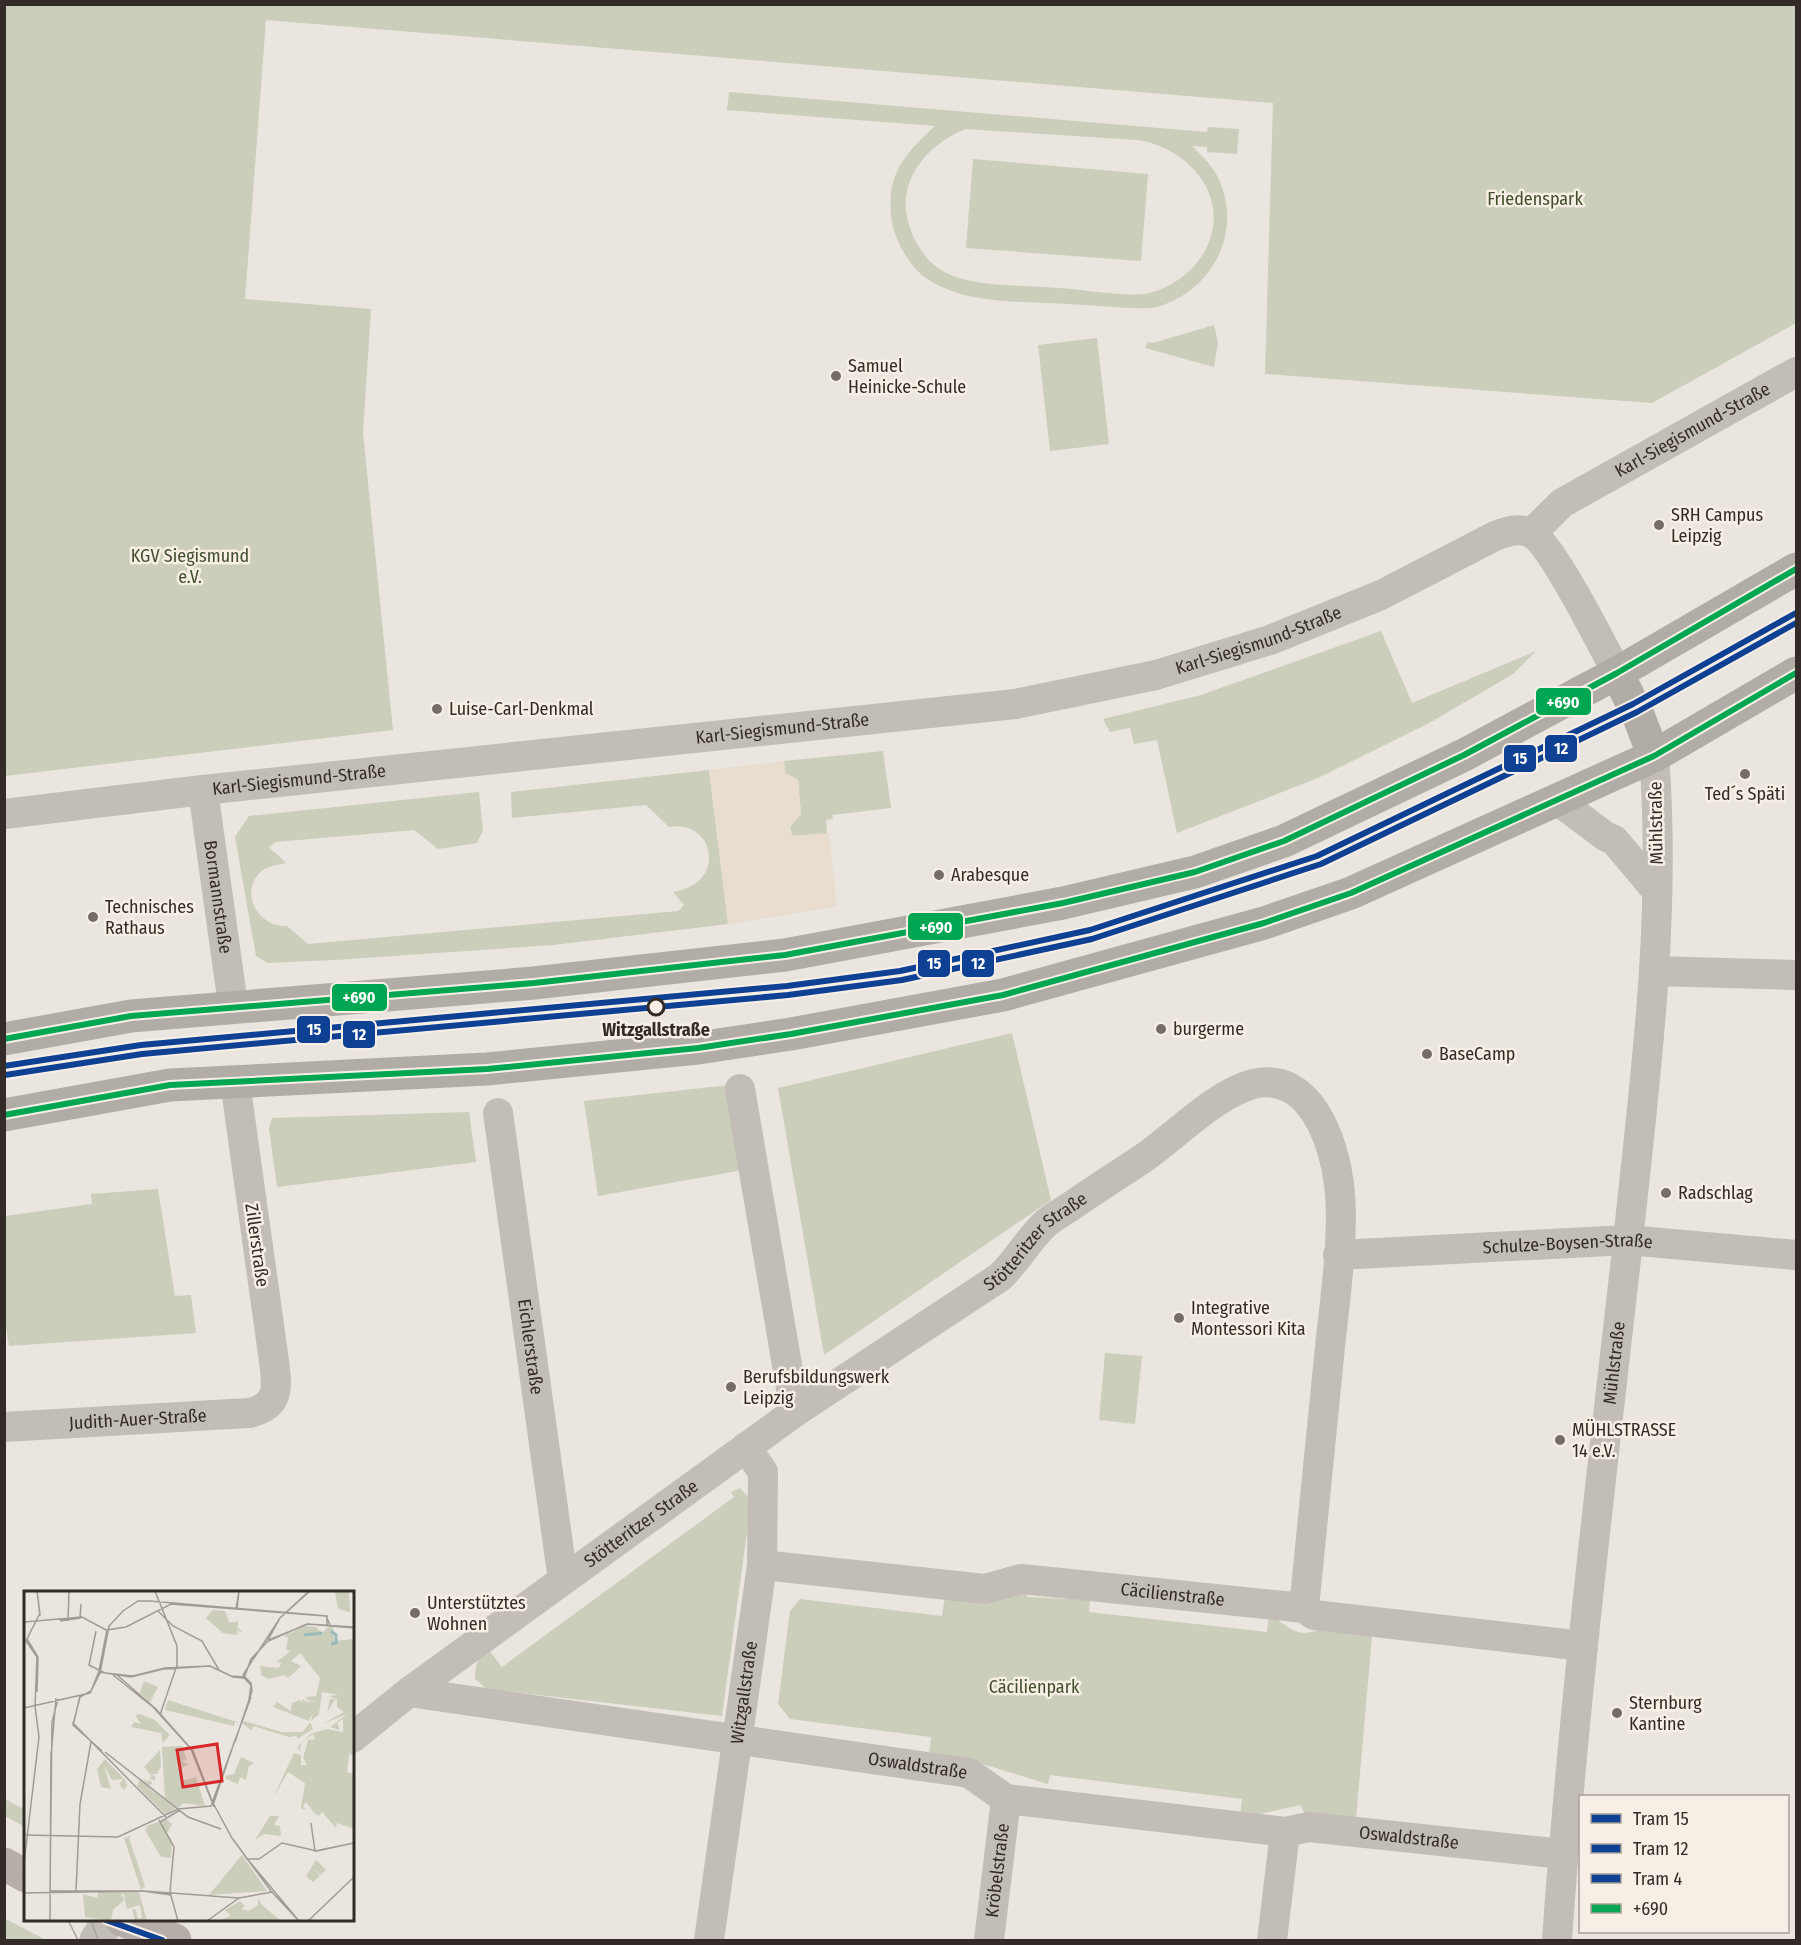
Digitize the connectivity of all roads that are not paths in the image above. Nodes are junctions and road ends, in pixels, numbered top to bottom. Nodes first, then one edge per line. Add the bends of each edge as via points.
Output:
1 (1797, 372) edge
2 (1532, 533) junction
3 (1797, 569) edge
4 (1617, 673) junction
5 (1797, 673) edge
6 (1654, 756) junction
7 (203, 790) junction
8 (1557, 800) junction
9 (4, 814) edge
10 (1656, 891) junction
11 (1654, 971) junction
12 (1797, 975) edge
13 (232, 1005) junction
14 (4, 1039) edge
15 (235, 1082) junction
16 (740, 1089) dead end
17 (498, 1113) dead end
18 (4, 1115) edge
19 (1628, 1240) junction
20 (1797, 1255) edge
21 (1338, 1256) junction
22 (268, 1405) joint
23 (795, 1412) junction
24 (4, 1427) edge
25 (746, 1447) junction
26 (762, 1565) junction
27 (563, 1580) junction
28 (1304, 1608) junction
29 (1583, 1646) junction
30 (409, 1692) junction
31 (354, 1736) edge
32 (738, 1738) junction
33 (1006, 1799) junction
34 (1285, 1832) junction
35 (1563, 1854) junction
36 (4, 1864) edge
37 (24, 1874) edge
38 (108, 1921) edge
39 (125, 1921) edge
40 (166, 1934) edge
41 (96, 1941) edge
42 (709, 1941) edge
43 (989, 1941) edge
44 (1272, 1941) edge
45 (1557, 1941) edge

1 - 2 street, Karl-Siegismund-Straße via 1562,503
2 - 4 street via 1549,553
2 - 7 street, Karl-Siegismund-Straße via 1515,530 1495,536 1381,595 1270,640 1156,675 1075,694 1005,705
3 - 4 main road
4 - 6 main road
4 - 13 main road via 1464,755 1284,841 1195,872 1063,903 785,955 534,983
5 - 6 main road
6 - 8 main road
6 - 10 street, Mühlstraße via 1658,814
7 - 9 street, Karl-Siegismund-Straße
7 - 13 street, Bormannstraße
8 - 10 street, Mühlstraße via 1614,840
8 - 15 main road via 1326,903 1003,995 745,1041 603,1059
10 - 11 street, Mühlstraße
11 - 12 street
11 - 19 street, Mühlstraße
13 - 14 main road via 131,1016
15 - 18 main road via 170,1085
15 - 22 street, Zillerstraße via 277,1389
16 - 23 street
17 - 27 street, Eichlerstraße
19 - 20 street, Schulze-Boysen-Straße
19 - 21 street, Schulze-Boysen-Straße
19 - 29 street, Mühlstraße
21 - 23 street, Stötteritzer Straße via 1339,1186 1321,1122 1293,1089 1273,1083 1254,1084 1211,1108 1044,1225 1000,1277
21 - 28 street, Stötteritzer Straße
22 - 24 street, Judith-Auer-Straße via 249,1413
23 - 25 street, Stötteritzer Straße
25 - 26 street, Witzgallstraße via 763,1472
25 - 27 street, Stötteritzer Straße
26 - 28 street, Cäcilienstraße via 985,1589 1021,1580
26 - 32 street, Witzgallstraße
27 - 30 street, Stötteritzer Straße
28 - 29 street, Cäcilienstraße via 1314,1615
29 - 35 street, Mühlstraße
30 - 31 street, Stötteritzer Straße
30 - 32 street, Oswaldstraße
32 - 33 street, Oswaldstraße via 969,1773
32 - 42 street, Witzgallstraße
33 - 34 street, Oswaldstraße
33 - 43 street, Kröbelstraße
34 - 35 street, Oswaldstraße via 1309,1827
34 - 44 street
35 - 45 street, Mühlstraße
36 - 37 main road
38 - 41 street
39 - 40 main road

